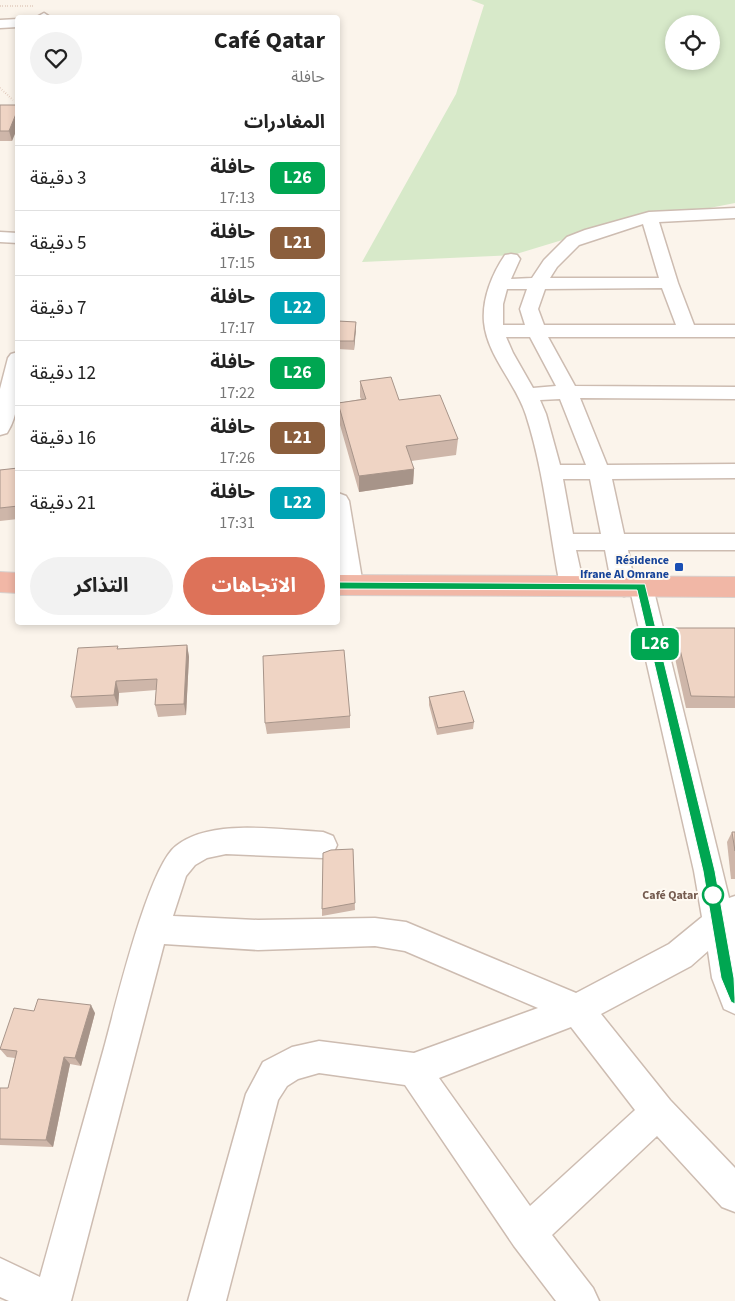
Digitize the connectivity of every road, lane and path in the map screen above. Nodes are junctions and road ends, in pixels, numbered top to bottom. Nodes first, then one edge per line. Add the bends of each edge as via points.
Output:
1 (0, 6) edge
2 (46, 15) edge
3 (15, 23) edge
4 (0, 24) edge
5 (0, 88) edge
6 (13, 100) dead end
7 (735, 213) edge
8 (649, 217) junction
9 (0, 238) edge
10 (15, 238) edge
11 (511, 260) dead end
12 (669, 283) junction
13 (498, 284) junction
14 (538, 284) junction
15 (494, 331) junction
16 (536, 331) junction
17 (687, 331) junction
18 (735, 331) edge
19 (15, 370) edge
20 (568, 392) junction
21 (735, 393) edge
22 (527, 394) junction
23 (0, 428) edge
24 (599, 471) junction
25 (735, 471) edge
26 (550, 472) junction
27 (340, 529) edge
28 (562, 542) junction
29 (614, 542) junction
30 (735, 542) edge
31 (0, 582) edge
32 (15, 583) edge
33 (344, 585) edge
34 (572, 586) junction
35 (632, 587) junction
36 (735, 587) edge
37 (323, 845) dead end
38 (726, 916) edge
39 (153, 929) junction
40 (735, 998) edge
41 (577, 1009) junction
42 (414, 1070) junction
43 (658, 1112) junction
44 (735, 1194) edge
45 (527, 1233) junction
46 (0, 1277) edge
47 (51, 1301) edge
48 (207, 1301) edge
49 (580, 1301) edge

1 - 2 path via 41,6 49,10
3 - 4 street
5 - 6 path
7 - 8 street
8 - 12 street
8 - 14 street via 572,241 550,264
9 - 10 street
11 - 13 street
12 - 14 street
12 - 17 street
13 - 14 street
13 - 15 street
14 - 16 street via 529,309
15 - 16 street
15 - 22 street
16 - 17 street
16 - 20 street
17 - 18 street
19 - 23 street
20 - 21 street
20 - 22 street
20 - 24 street
22 - 26 street via 536,414
24 - 25 street
24 - 26 street
24 - 29 street
26 - 28 street
27 - 33 street
28 - 29 street
28 - 34 street
29 - 30 street
29 - 35 street
31 - 32 highway
33 - 34 highway
34 - 35 highway
35 - 36 highway
35 - 38 street via 709,871
37 - 39 street via 226,841 201,846 185,856 174,869
38 - 40 street via 728,978
38 - 41 street via 680,955
39 - 41 street via 258,935 375,932 406,937
39 - 47 street
41 - 42 street
41 - 43 street
42 - 45 street
42 - 48 street via 319,1057 292,1064 275,1074 263,1094
43 - 44 street
43 - 45 street
45 - 49 street
46 - 47 street

